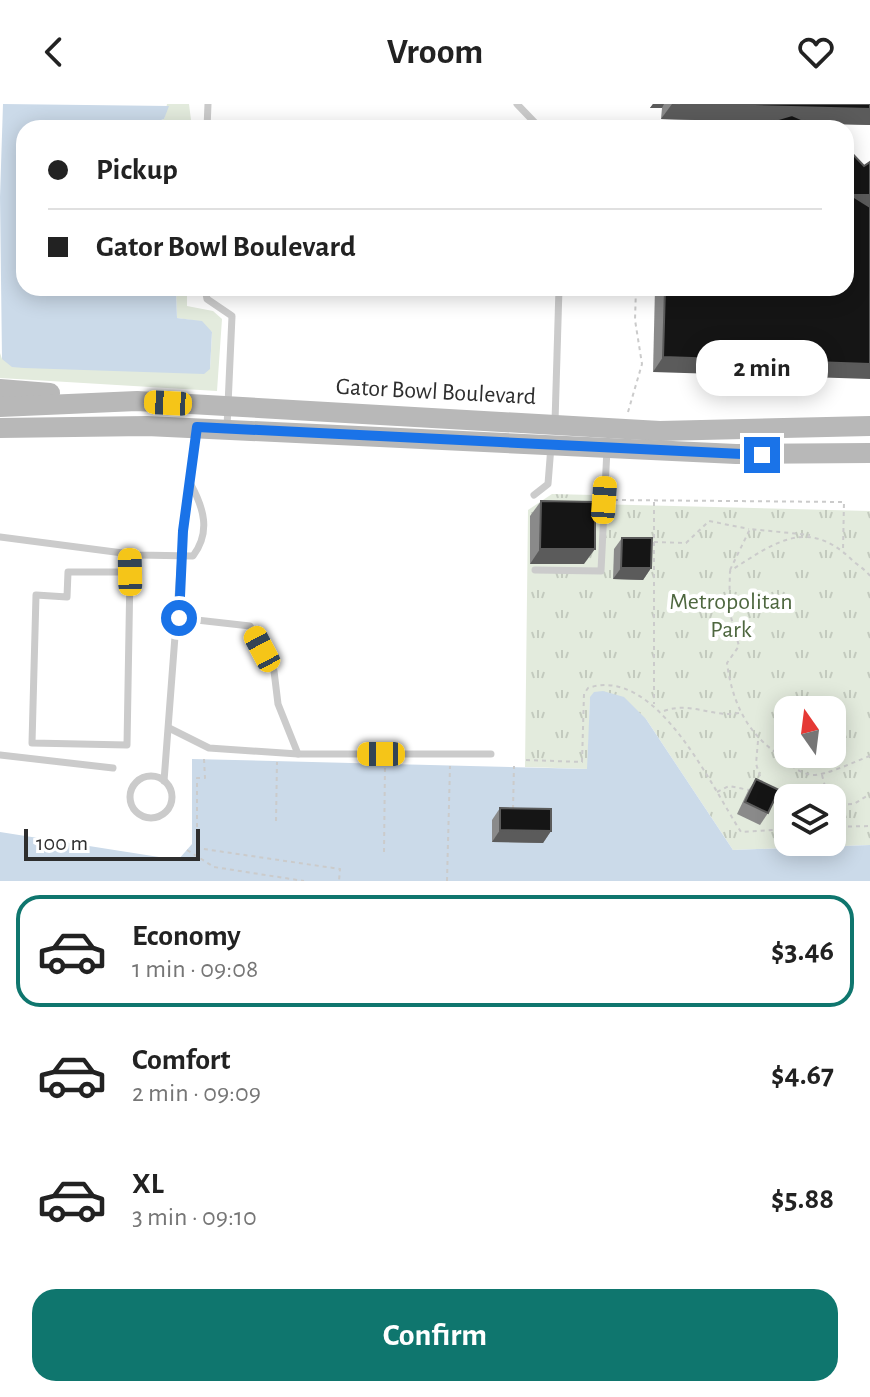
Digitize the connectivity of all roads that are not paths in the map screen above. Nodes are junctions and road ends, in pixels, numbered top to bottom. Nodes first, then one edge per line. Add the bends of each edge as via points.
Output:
1 (517, 104) edge
2 (532, 120) edge
3 (206, 296) edge
4 (559, 296) edge
5 (0, 389) edge
6 (137, 401) junction
7 (228, 406) junction
8 (0, 407) edge
9 (103, 425) junction
10 (870, 426) edge
11 (197, 427) junction
12 (0, 428) edge
13 (227, 428) junction
14 (553, 435) junction
15 (0, 441) edge
16 (607, 447) junction
17 (870, 453) edge
18 (189, 481) junction
19 (534, 495) dead end
20 (0, 537) edge
21 (129, 554) junction
22 (180, 556) junction
23 (535, 570) dead end
24 (130, 572) junction
25 (179, 618) junction
26 (169, 728) junction
27 (298, 754) junction
28 (491, 754) dead end
29 (0, 755) edge
30 (113, 768) dead end
31 (164, 781) junction

1 - 2 lane
3 - 7 lane via 232,316
4 - 14 lane
5 - 6 main road
6 - 7 main road, Gator Bowl Boulevard
6 - 8 main road, Gator Bowl Boulevard
7 - 13 lane
7 - 14 main road, Gator Bowl Boulevard
9 - 11 main road, Gator Bowl Boulevard
9 - 12 main road, Gator Bowl Boulevard
9 - 15 main road
10 - 14 main road, Gator Bowl Boulevard
11 - 13 main road, Gator Bowl Boulevard
11 - 18 lane
13 - 14 main road, Gator Bowl Boulevard
14 - 16 main road, Gator Bowl Boulevard
14 - 19 lane via 548,484
16 - 17 main road, Gator Bowl Boulevard via 775,455
16 - 23 lane via 601,571
18 - 22 lane
18 - 22 lane via 201,503 203,542 193,556
20 - 21 lane
21 - 22 lane
21 - 24 lane
22 - 25 lane
24 - 24 lane via 127,745 32,743 36,595 67,597 68,572
25 - 26 lane
25 - 27 lane via 250,626 274,671 278,704
26 - 27 lane via 209,748
26 - 31 lane
27 - 28 lane
29 - 30 lane
31 - 31 lane via 151,776 138,781 130,799 136,811 147,818 164,813 172,797

